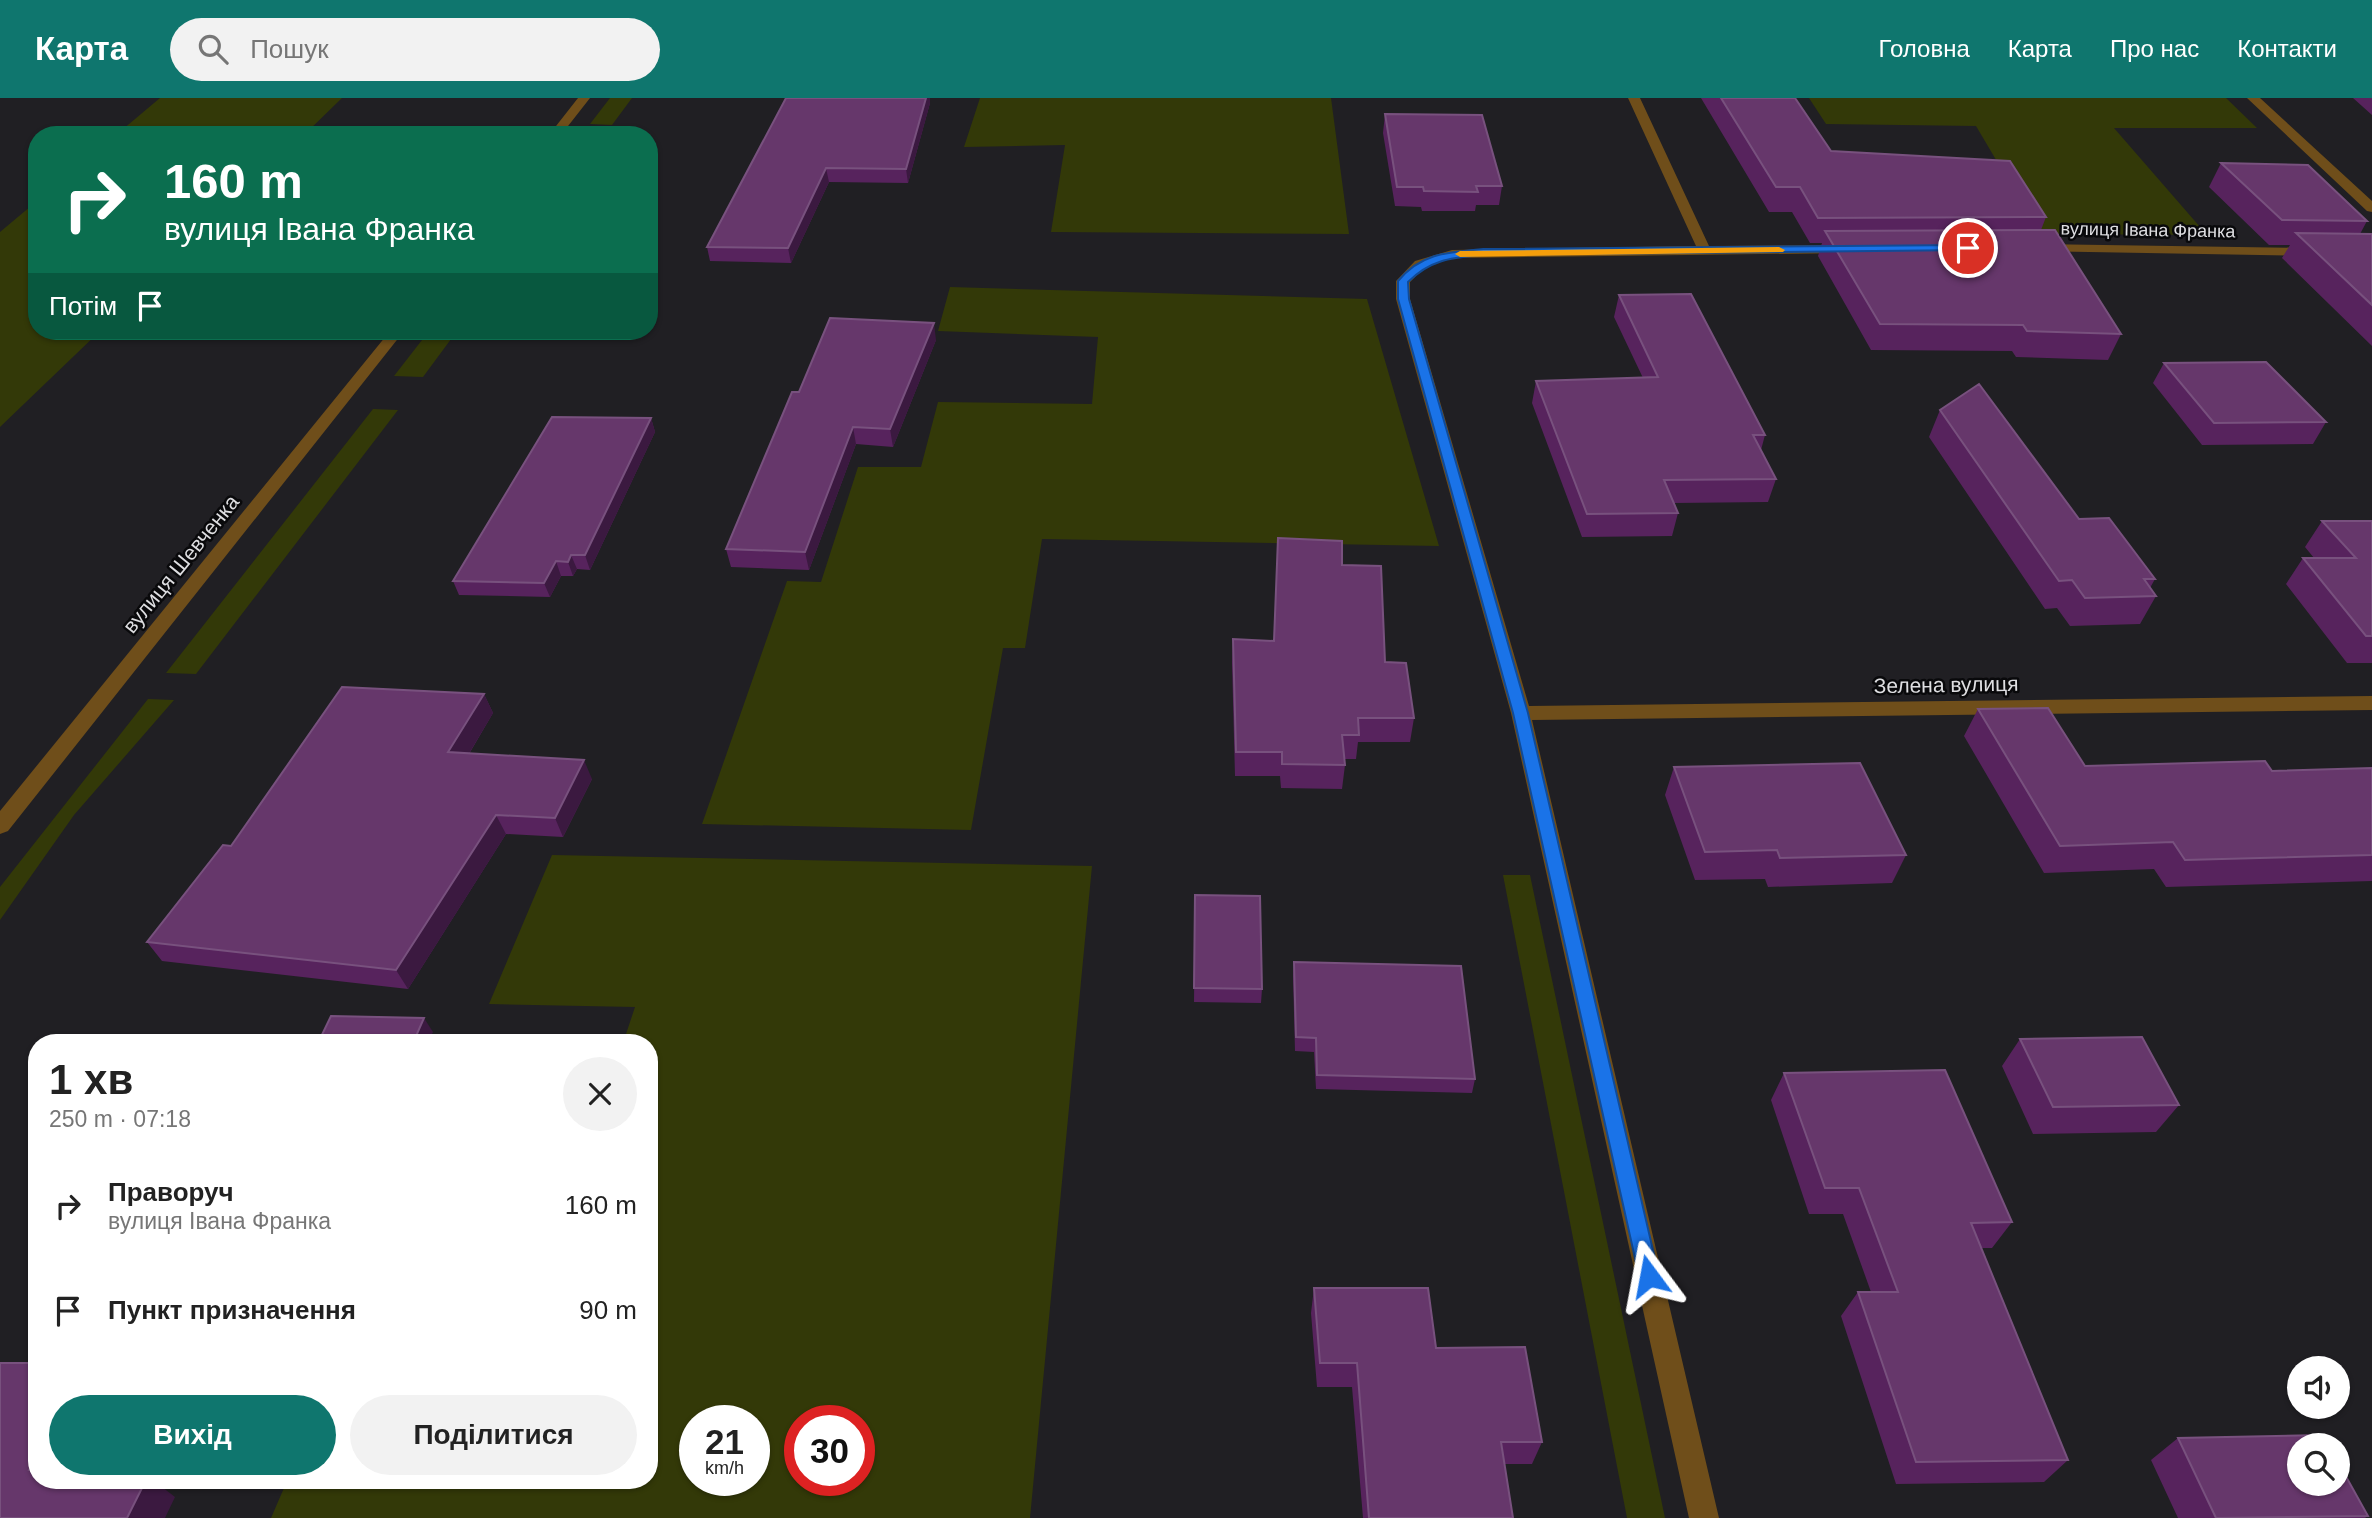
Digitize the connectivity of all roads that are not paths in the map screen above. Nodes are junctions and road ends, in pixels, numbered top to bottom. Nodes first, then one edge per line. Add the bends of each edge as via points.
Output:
1 (584, 98) edge
2 (1634, 98) edge
3 (2253, 98) edge
4 (562, 126) edge
5 (2372, 208) edge
6 (2022, 248) edge
7 (1856, 249) edge
8 (1704, 250) junction
9 (2330, 252) edge
10 (390, 340) edge
11 (2372, 702) edge
12 (1521, 713) junction
13 (0, 826) edge
14 (1704, 1518) edge

1 - 4 street
2 - 8 street
3 - 5 street
6 - 9 street, вулиця Івана Франка
7 - 8 street
8 - 12 street via 1452,254 1420,264 1403,281 1403,299
10 - 13 street, вулиця Шевченка
11 - 12 street, Зелена вулиця
12 - 14 street

